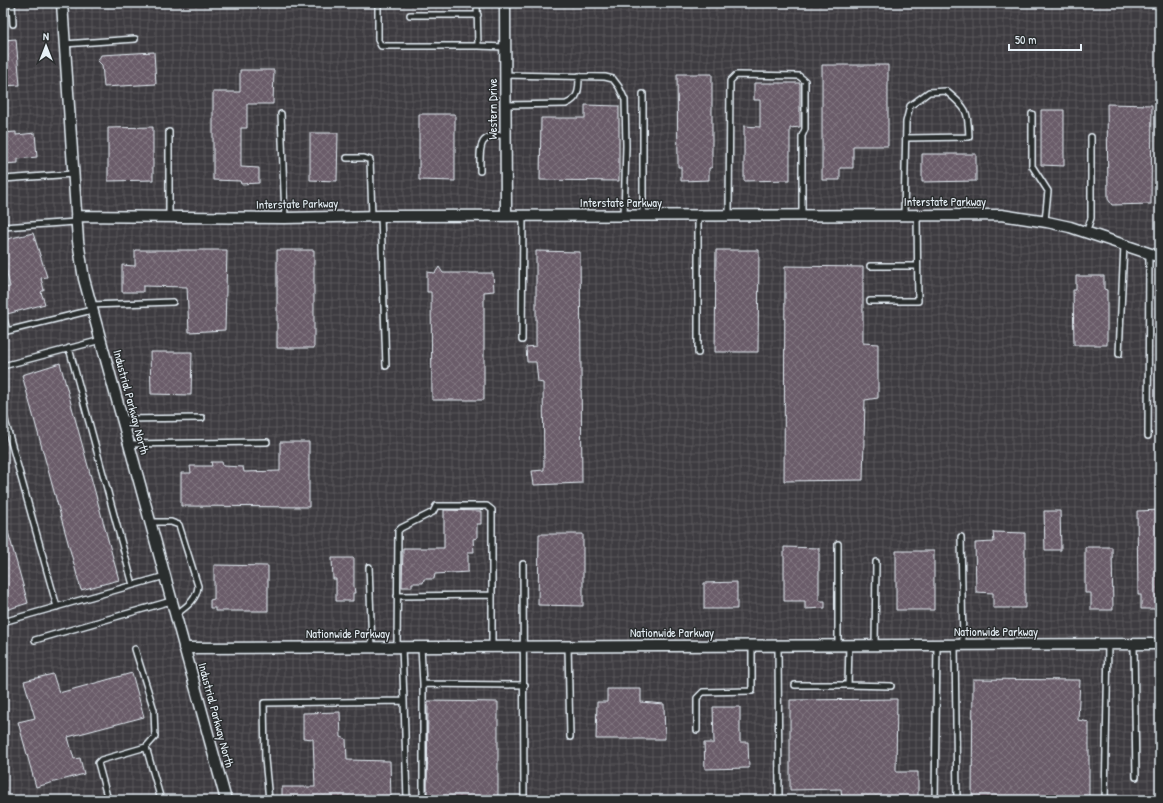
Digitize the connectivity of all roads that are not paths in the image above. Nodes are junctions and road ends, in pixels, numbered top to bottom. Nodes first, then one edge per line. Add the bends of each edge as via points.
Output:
1 (12, 3) edge
2 (62, 3) edge
3 (378, 3) edge
4 (477, 3) edge
5 (505, 3) edge
6 (410, 15) dead end
7 (478, 15) junction
8 (13, 24) dead end
9 (135, 39) dead end
10 (64, 44) junction
11 (478, 46) junction
12 (505, 47) junction
13 (505, 75) junction
14 (579, 76) junction
15 (643, 94) dead end
16 (506, 105) junction
17 (282, 114) dead end
18 (1032, 114) dead end
19 (169, 132) dead end
20 (506, 135) junction
21 (1091, 137) dead end
22 (906, 138) junction
23 (347, 158) dead end
24 (480, 171) dead end
25 (73, 174) junction
26 (3, 179) edge
27 (904, 215) junction
28 (917, 215) junction
29 (376, 216) junction
30 (506, 216) junction
31 (523, 216) junction
32 (624, 216) junction
33 (643, 216) junction
34 (698, 216) junction
35 (729, 216) junction
36 (802, 216) junction
37 (169, 217) junction
38 (284, 218) junction
39 (76, 219) junction
40 (1045, 221) junction
41 (3, 227) edge
42 (1086, 233) junction
43 (1124, 245) junction
44 (1149, 254) junction
45 (1160, 257) edge
46 (870, 266) dead end
47 (917, 266) junction
48 (870, 301) dead end
49 (173, 302) dead end
50 (92, 308) junction
51 (3, 315) edge
52 (101, 340) junction
53 (522, 340) dead end
54 (69, 348) junction
55 (698, 353) dead end
56 (1119, 354) dead end
57 (3, 366) edge
58 (386, 366) dead end
59 (3, 413) edge
60 (202, 418) dead end
61 (122, 419) junction
62 (1148, 436) dead end
63 (267, 442) dead end
64 (129, 444) junction
65 (150, 522) junction
66 (961, 538) dead end
67 (838, 544) dead end
68 (876, 562) dead end
69 (523, 564) dead end
70 (369, 566) dead end
71 (165, 576) junction
72 (133, 585) junction
73 (492, 595) junction
74 (397, 596) junction
75 (172, 601) junction
76 (57, 607) junction
77 (175, 615) junction
78 (3, 622) edge
79 (35, 640) dead end
80 (1108, 644) junction
81 (1134, 644) junction
82 (1160, 644) edge
83 (849, 645) junction
84 (875, 645) junction
85 (937, 645) junction
86 (959, 645) junction
87 (568, 646) junction
88 (752, 646) junction
89 (778, 646) junction
90 (838, 646) junction
91 (372, 647) junction
92 (400, 647) junction
93 (421, 647) junction
94 (492, 647) junction
95 (523, 647) junction
96 (184, 648) junction
97 (135, 649) dead end
98 (423, 684) junction
99 (525, 684) junction
100 (848, 685) junction
101 (795, 686) dead end
102 (891, 686) dead end
103 (404, 701) junction
104 (697, 730) dead end
105 (570, 738) dead end
106 (146, 747) junction
107 (1136, 778) dead end
108 (108, 800) edge
109 (161, 800) edge
110 (226, 800) edge
111 (269, 800) edge
112 (407, 800) edge
113 (423, 800) edge
114 (524, 800) edge
115 (779, 800) edge
116 (936, 800) edge
117 (957, 800) edge
118 (1105, 800) edge

1 - 8 lane
2 - 10 street, Industrial Parkway North
3 - 11 lane via 378,40 381,46
4 - 7 lane
5 - 12 street, Western Drive
6 - 7 lane
7 - 11 lane
9 - 10 lane
10 - 25 street, Industrial Parkway North
11 - 12 lane
12 - 13 street, Western Drive
13 - 14 lane
13 - 16 street, Western Drive
14 - 16 lane via 577,95 573,102
14 - 32 lane via 613,79 624,100
15 - 33 lane
16 - 20 street, Western Drive
17 - 38 lane
18 - 40 lane via 1032,166 1048,191
19 - 37 lane
20 - 24 lane via 490,136 484,140 480,152
20 - 30 street, Western Drive
21 - 42 lane via 1091,218
22 - 22 lane via 910,106 929,92 946,91 964,107 969,137
22 - 27 lane
23 - 29 lane via 370,160
25 - 26 lane
25 - 39 street, Industrial Parkway North
27 - 28 street, Interstate Parkway
27 - 36 street, Interstate Parkway
28 - 40 street, Interstate Parkway via 1001,215
28 - 47 lane
29 - 30 street, Interstate Parkway
29 - 38 street, Interstate Parkway
29 - 58 lane
30 - 31 street, Interstate Parkway
31 - 32 street, Interstate Parkway
31 - 53 lane
32 - 33 street, Interstate Parkway
33 - 34 street, Interstate Parkway
34 - 35 street, Interstate Parkway
34 - 55 lane
35 - 36 street, Interstate Parkway
35 - 36 lane via 730,81 736,75 799,76 805,81
37 - 38 street, Interstate Parkway
37 - 39 street, Interstate Parkway
39 - 41 lane
39 - 50 street, Industrial Parkway North via 84,279
40 - 42 street, Interstate Parkway
42 - 43 street, Interstate Parkway
43 - 44 street, Interstate Parkway
43 - 56 lane
44 - 45 street, Interstate Parkway
44 - 62 lane
46 - 47 lane
47 - 48 lane via 918,301
49 - 50 lane
50 - 51 lane via 7,331
50 - 52 street, Industrial Parkway North
52 - 54 lane
52 - 61 street, Industrial Parkway North
54 - 57 lane
54 - 72 lane
59 - 76 lane
60 - 61 lane
61 - 64 street, Industrial Parkway North
63 - 64 lane
64 - 65 street, Industrial Parkway North
65 - 71 street, Industrial Parkway North
65 - 77 lane via 171,522 179,525 198,586 198,594
66 - 86 lane
67 - 90 lane
68 - 84 lane
69 - 95 lane
70 - 91 lane
71 - 72 lane
71 - 75 street, Industrial Parkway North
72 - 76 lane
73 - 74 lane
73 - 74 lane via 492,510 486,506 436,506 433,512 398,531
73 - 94 lane
74 - 92 lane
75 - 77 street, Industrial Parkway North
75 - 79 lane
76 - 78 lane
77 - 96 street, Industrial Parkway North
80 - 81 street, Nationwide Parkway
80 - 86 street, Nationwide Parkway
80 - 118 lane
81 - 82 street, Nationwide Parkway
81 - 107 lane
83 - 84 street, Nationwide Parkway
83 - 90 street, Nationwide Parkway
83 - 100 lane
84 - 85 street, Nationwide Parkway
85 - 86 street, Nationwide Parkway
85 - 116 lane
86 - 117 lane via 955,682
87 - 88 street, Nationwide Parkway
87 - 95 street, Nationwide Parkway
87 - 105 lane
88 - 89 street, Nationwide Parkway
88 - 104 lane via 752,691 703,692 697,698
89 - 90 street, Nationwide Parkway
89 - 115 lane
91 - 92 street, Nationwide Parkway
91 - 96 street, Nationwide Parkway
92 - 93 street, Nationwide Parkway
92 - 103 lane
93 - 94 street, Nationwide Parkway
93 - 98 lane
94 - 95 street, Nationwide Parkway
95 - 99 lane
96 - 110 street, Industrial Parkway North
97 - 106 lane via 154,710 155,738
98 - 99 lane
98 - 113 lane
99 - 114 lane
100 - 101 lane
100 - 102 lane
103 - 111 lane via 264,703
103 - 112 lane
106 - 108 lane via 98,763
106 - 109 lane

